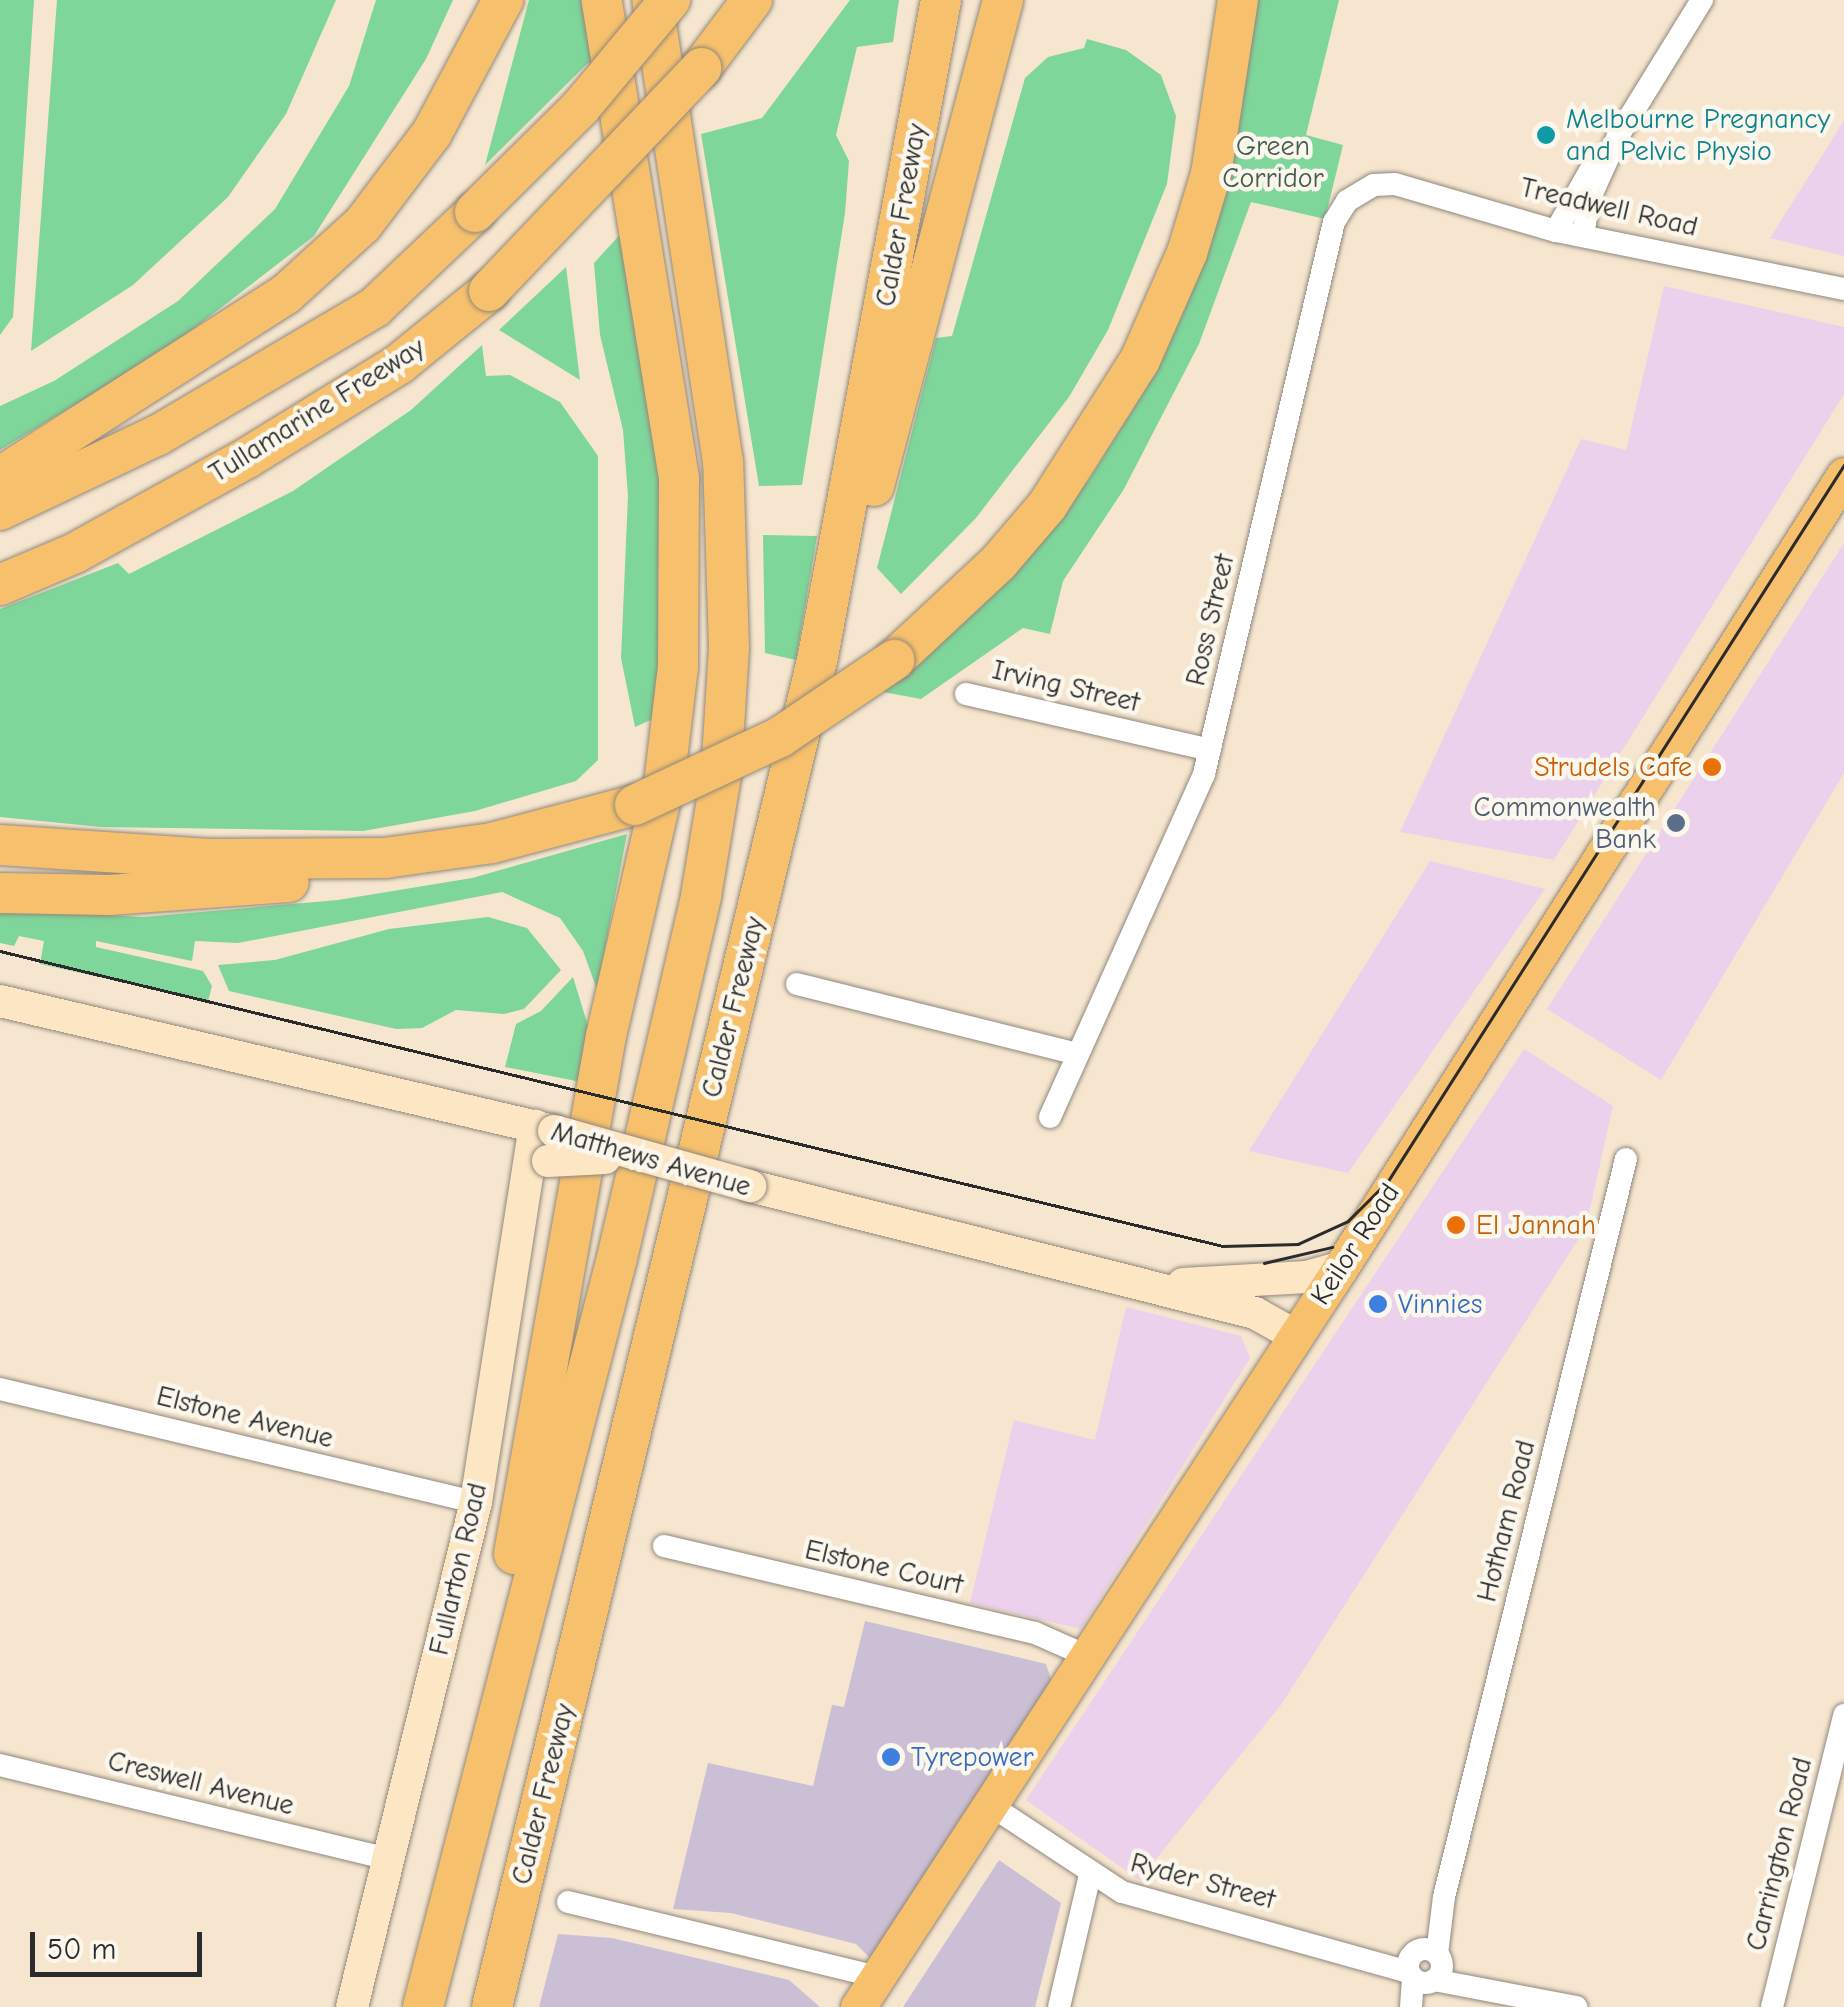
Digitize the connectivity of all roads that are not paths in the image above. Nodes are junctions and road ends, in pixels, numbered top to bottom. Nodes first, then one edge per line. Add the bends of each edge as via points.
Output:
1 (502, 0) edge
2 (602, 0) edge
3 (652, 0) edge
4 (670, 0) edge
5 (752, 0) edge
6 (941, 0) edge
7 (1004, 0) edge
8 (1238, 0) edge
9 (1702, 0) edge
10 (1618, 136) junction
11 (1363, 190) joint
12 (1556, 230) junction
13 (1582, 236) junction
14 (1844, 289) edge
15 (1844, 475) edge
16 (0, 477) edge
17 (0, 510) edge
18 (0, 585) edge
19 (818, 656) junction
20 (966, 694) dead end
21 (1210, 750) junction
22 (0, 845) edge
23 (385, 858) junction
24 (0, 893) edge
25 (797, 984) dead end
26 (0, 1001) edge
27 (1077, 1054) junction
28 (1050, 1117) dead end
29 (540, 1150) junction
30 (1626, 1159) dead end
31 (1341, 1266) junction
32 (1134, 1284) junction
33 (1296, 1336) junction
34 (0, 1389) edge
35 (476, 1502) junction
36 (664, 1546) dead end
37 (513, 1650) junction
38 (1087, 1656) junction
39 (1844, 1715) edge
40 (0, 1765) edge
41 (990, 1806) junction
42 (388, 1859) junction
43 (1090, 1875) junction
44 (568, 1902) dead end
45 (1425, 1966) junction
46 (878, 1977) junction
47 (352, 2007) edge
48 (423, 2007) edge
49 (492, 2007) edge
50 (858, 2007) edge
51 (1059, 2007) edge
52 (1412, 2007) edge
53 (1423, 2007) edge
54 (1576, 2007) edge
55 (1772, 2007) edge

1 - 16 highway via 432,133 363,224 284,294
2 - 37 highway via 675,445 678,667 664,784 606,1036 512,1563
3 - 37 highway, Calder Freeway via 723,462 729,648 721,775 701,896 617,1258
4 - 17 highway, Tullamarine Freeway, bridge via 580,108 375,307 158,435
5 - 18 highway, Tullamarine Freeway, bridge via 701,68 490,291 399,364 248,458 75,553
6 - 19 highway, Calder Freeway
7 - 19 highway via 880,471
8 - 23 highway, bridge via 1210,174 1186,253 1140,360 1047,506 999,562 894,660 780,737 634,804 492,843
9 - 10 street
10 - 12 street
10 - 13 street via 1589,200
11 - 12 street, Treadwell Road via 1395,184
11 - 21 street, Ross Street via 1334,222
12 - 13 street, Treadwell Road
13 - 14 street, Treadwell Road
15 - 31 main road, Keilor Road
19 - 49 highway, Calder Freeway
20 - 21 street, Irving Street
21 - 27 street, Ross Street
22 - 23 highway via 212,860
23 - 24 highway via 280,884 208,891
25 - 27 street
26 - 29 main road, Matthews Avenue
27 - 28 street, Ross Street
29 - 32 main road, Matthews Avenue, bridge via 650,1159
29 - 35 main road, Fullarton Road
30 - 45 street, Hotham Road
31 - 32 main road via 1293,1279
31 - 33 main road, Keilor Road
32 - 33 main road, Matthews Avenue via 1259,1314
33 - 38 main road, Keilor Road
34 - 35 street, Elstone Avenue
35 - 42 main road, Fullarton Road
36 - 38 street, Elstone Court via 1034,1633
37 - 48 highway, Calder Freeway
38 - 41 main road, Keilor Road
39 - 55 street, Carrington Road
40 - 42 street, Creswell Avenue
41 - 43 street, Ryder Street
41 - 46 main road, Keilor Road
42 - 47 main road, Fullarton Road
43 - 45 street, Ryder Street via 1140,1897
43 - 51 street
44 - 46 street
45 - 52 street, Hotham Road
45 - 53 street, Hotham Road
45 - 54 street, Ryder Street
46 - 50 main road, Keilor Road

